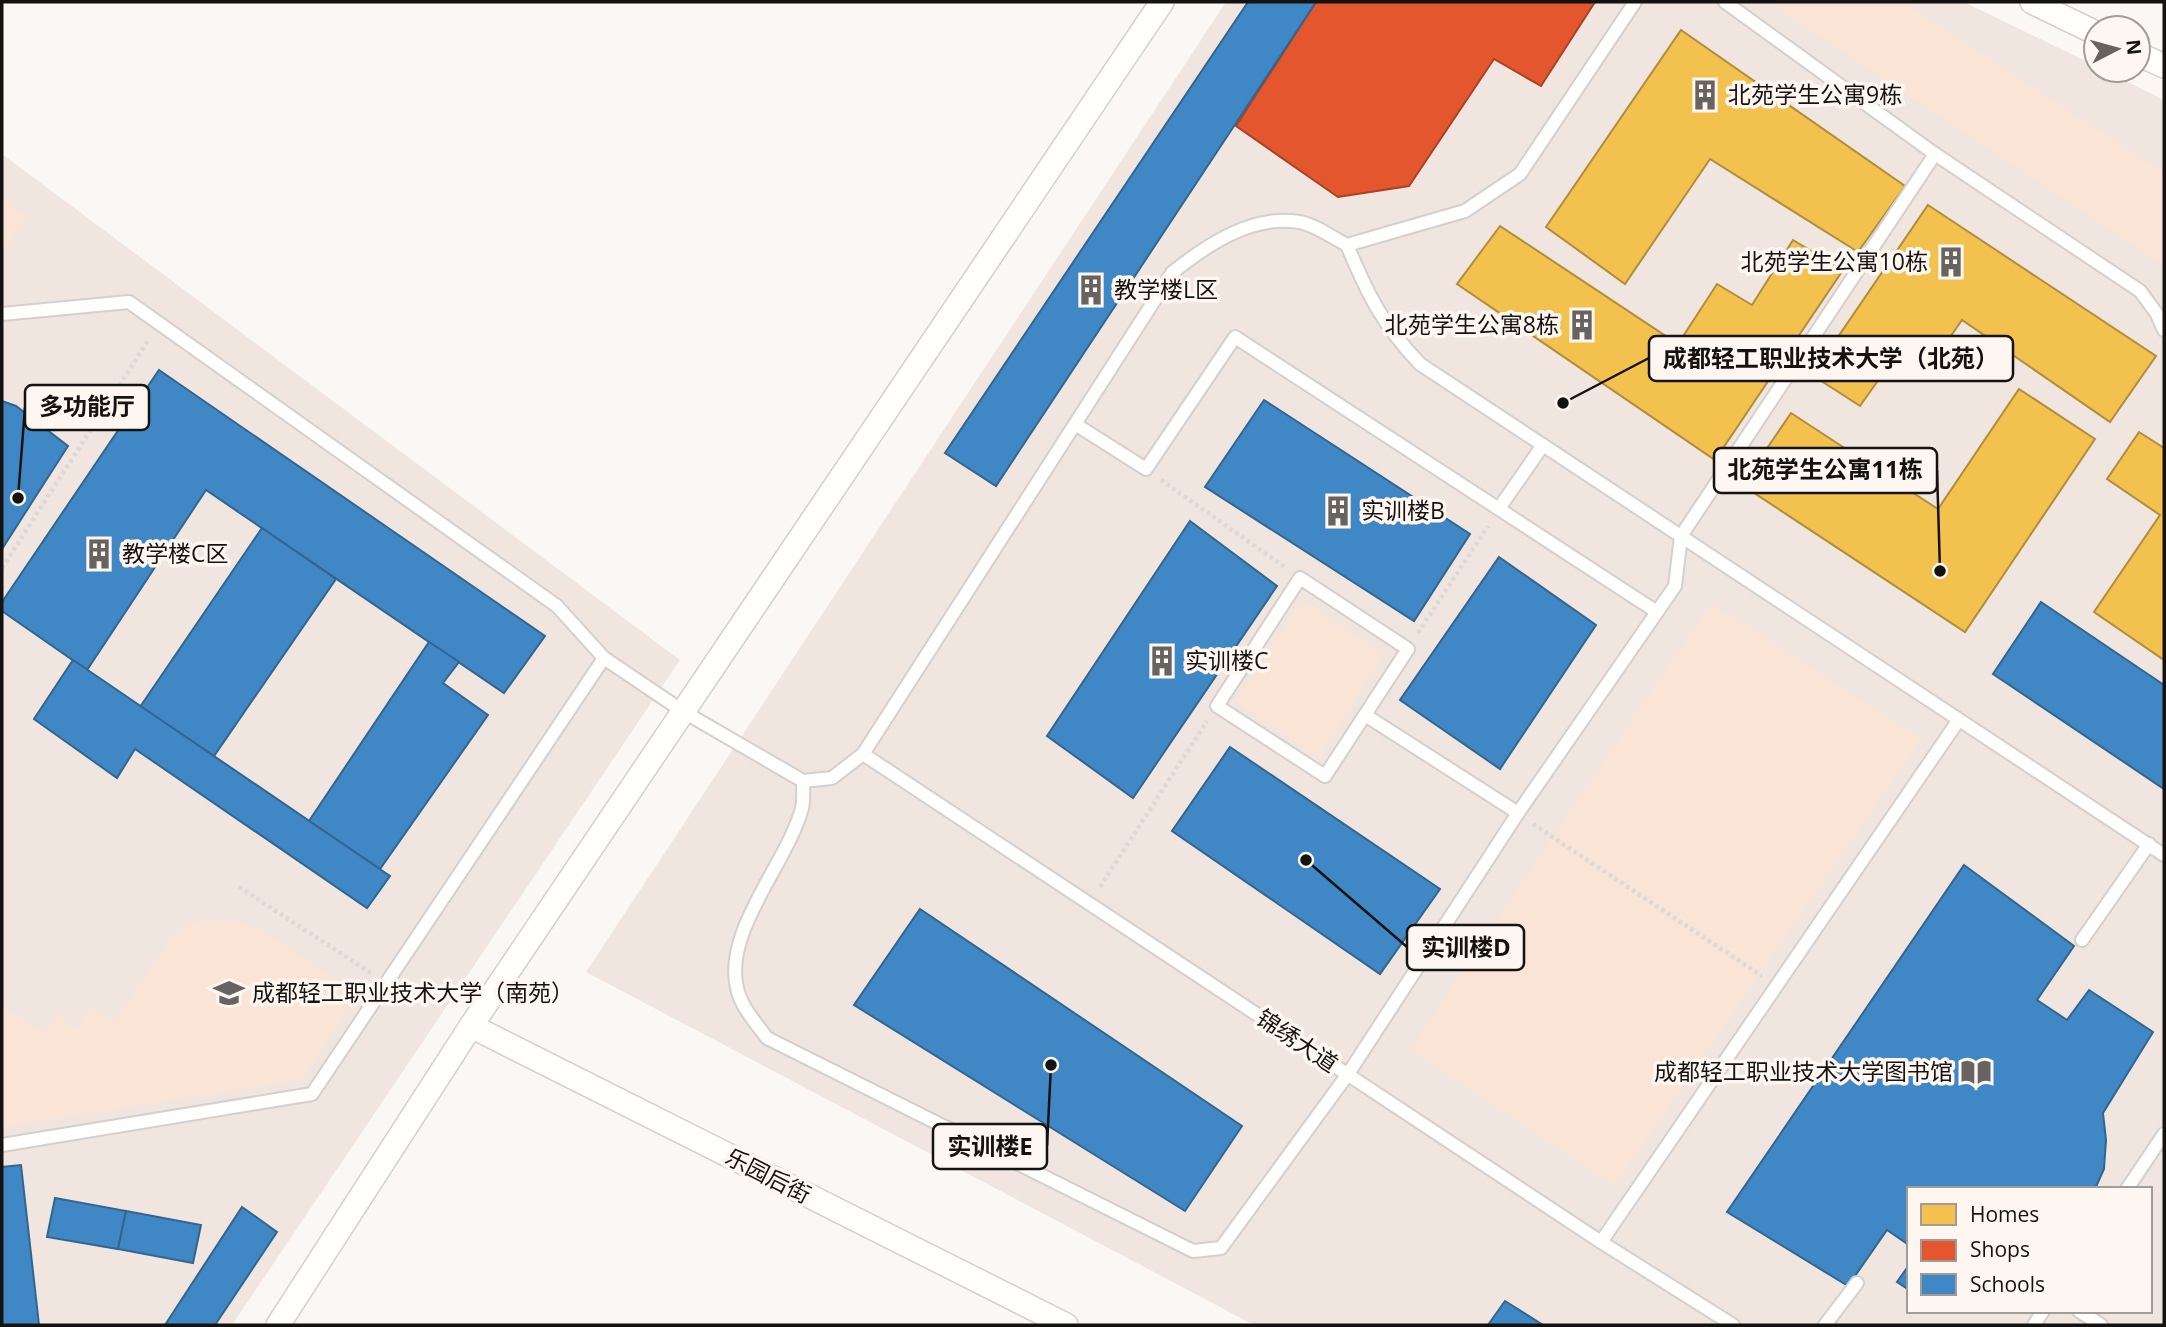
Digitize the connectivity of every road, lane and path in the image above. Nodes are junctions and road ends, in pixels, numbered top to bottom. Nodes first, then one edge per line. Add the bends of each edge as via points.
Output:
1 (1162, 2) edge
2 (1636, 2) edge
3 (1725, 2) edge
4 (2032, 2) edge
5 (2082, 26) edge
6 (1936, 154) junction
7 (1347, 245) junction
8 (2, 314) edge
9 (159, 324) junction
10 (2164, 330) edge
11 (1075, 424) junction
12 (1543, 445) junction
13 (1146, 469) junction
14 (1500, 508) junction
15 (1681, 536) junction
16 (2, 568) edge
17 (1300, 578) junction
18 (1657, 612) junction
19 (1408, 649) junction
20 (604, 658) junction
21 (1217, 706) junction
22 (684, 712) junction
23 (1365, 715) junction
24 (1958, 721) junction
25 (863, 754) junction
26 (803, 781) junction
27 (1518, 813) junction
28 (2149, 844) junction
29 (2164, 855) edge
30 (239, 887) dead end
31 (1090, 903) junction
32 (2082, 940) dead end
33 (386, 983) junction
34 (1777, 985) junction
35 (471, 1026) junction
36 (1348, 1074) junction
37 (2164, 1133) edge
38 (2, 1145) edge
39 (2128, 1187) edge
40 (1601, 1242) junction
41 (1857, 1283) dead end
42 (2082, 1313) edge
43 (278, 1325) edge
44 (1066, 1325) edge
45 (1733, 1325) edge
46 (1825, 1325) edge
47 (2101, 1325) edge

1 - 22 street
2 - 7 lane via 1520,174 1465,211
3 - 6 lane
4 - 5 street
6 - 10 lane via 2140,290
6 - 15 lane
7 - 11 lane via 1300,222 1268,223 1204,247 1172,273
7 - 12 lane via 1370,301 1394,337 1420,364
8 - 9 lane via 129,302
9 - 16 path
9 - 20 lane via 558,606
11 - 13 lane
11 - 25 lane
12 - 14 lane
12 - 15 lane
13 - 14 lane via 1235,337
13 - 17 path
14 - 18 lane
14 - 19 path
15 - 18 lane via 1675,586
15 - 24 lane
17 - 19 lane
17 - 21 lane
18 - 27 lane
19 - 23 lane
20 - 22 lane
20 - 33 lane
21 - 23 lane via 1325,776
21 - 31 path
22 - 26 lane
22 - 35 street
23 - 27 lane
24 - 28 lane
24 - 34 lane
25 - 26 lane via 832,778
25 - 31 lane, 锦绣大道
26 - 36 lane via 803,805 792,837 745,929 737,956 736,987 747,1012 767,1038 1193,1251 1221,1248
27 - 34 path
27 - 36 lane
28 - 29 lane
28 - 32 lane
30 - 33 path
31 - 36 lane, 锦绣大道
33 - 38 lane via 312,1094
34 - 40 lane
35 - 43 street
35 - 44 street, 乐园后街
36 - 40 lane, 锦绣大道
37 - 39 lane
40 - 45 lane, 锦绣大道
41 - 46 lane
42 - 47 lane

